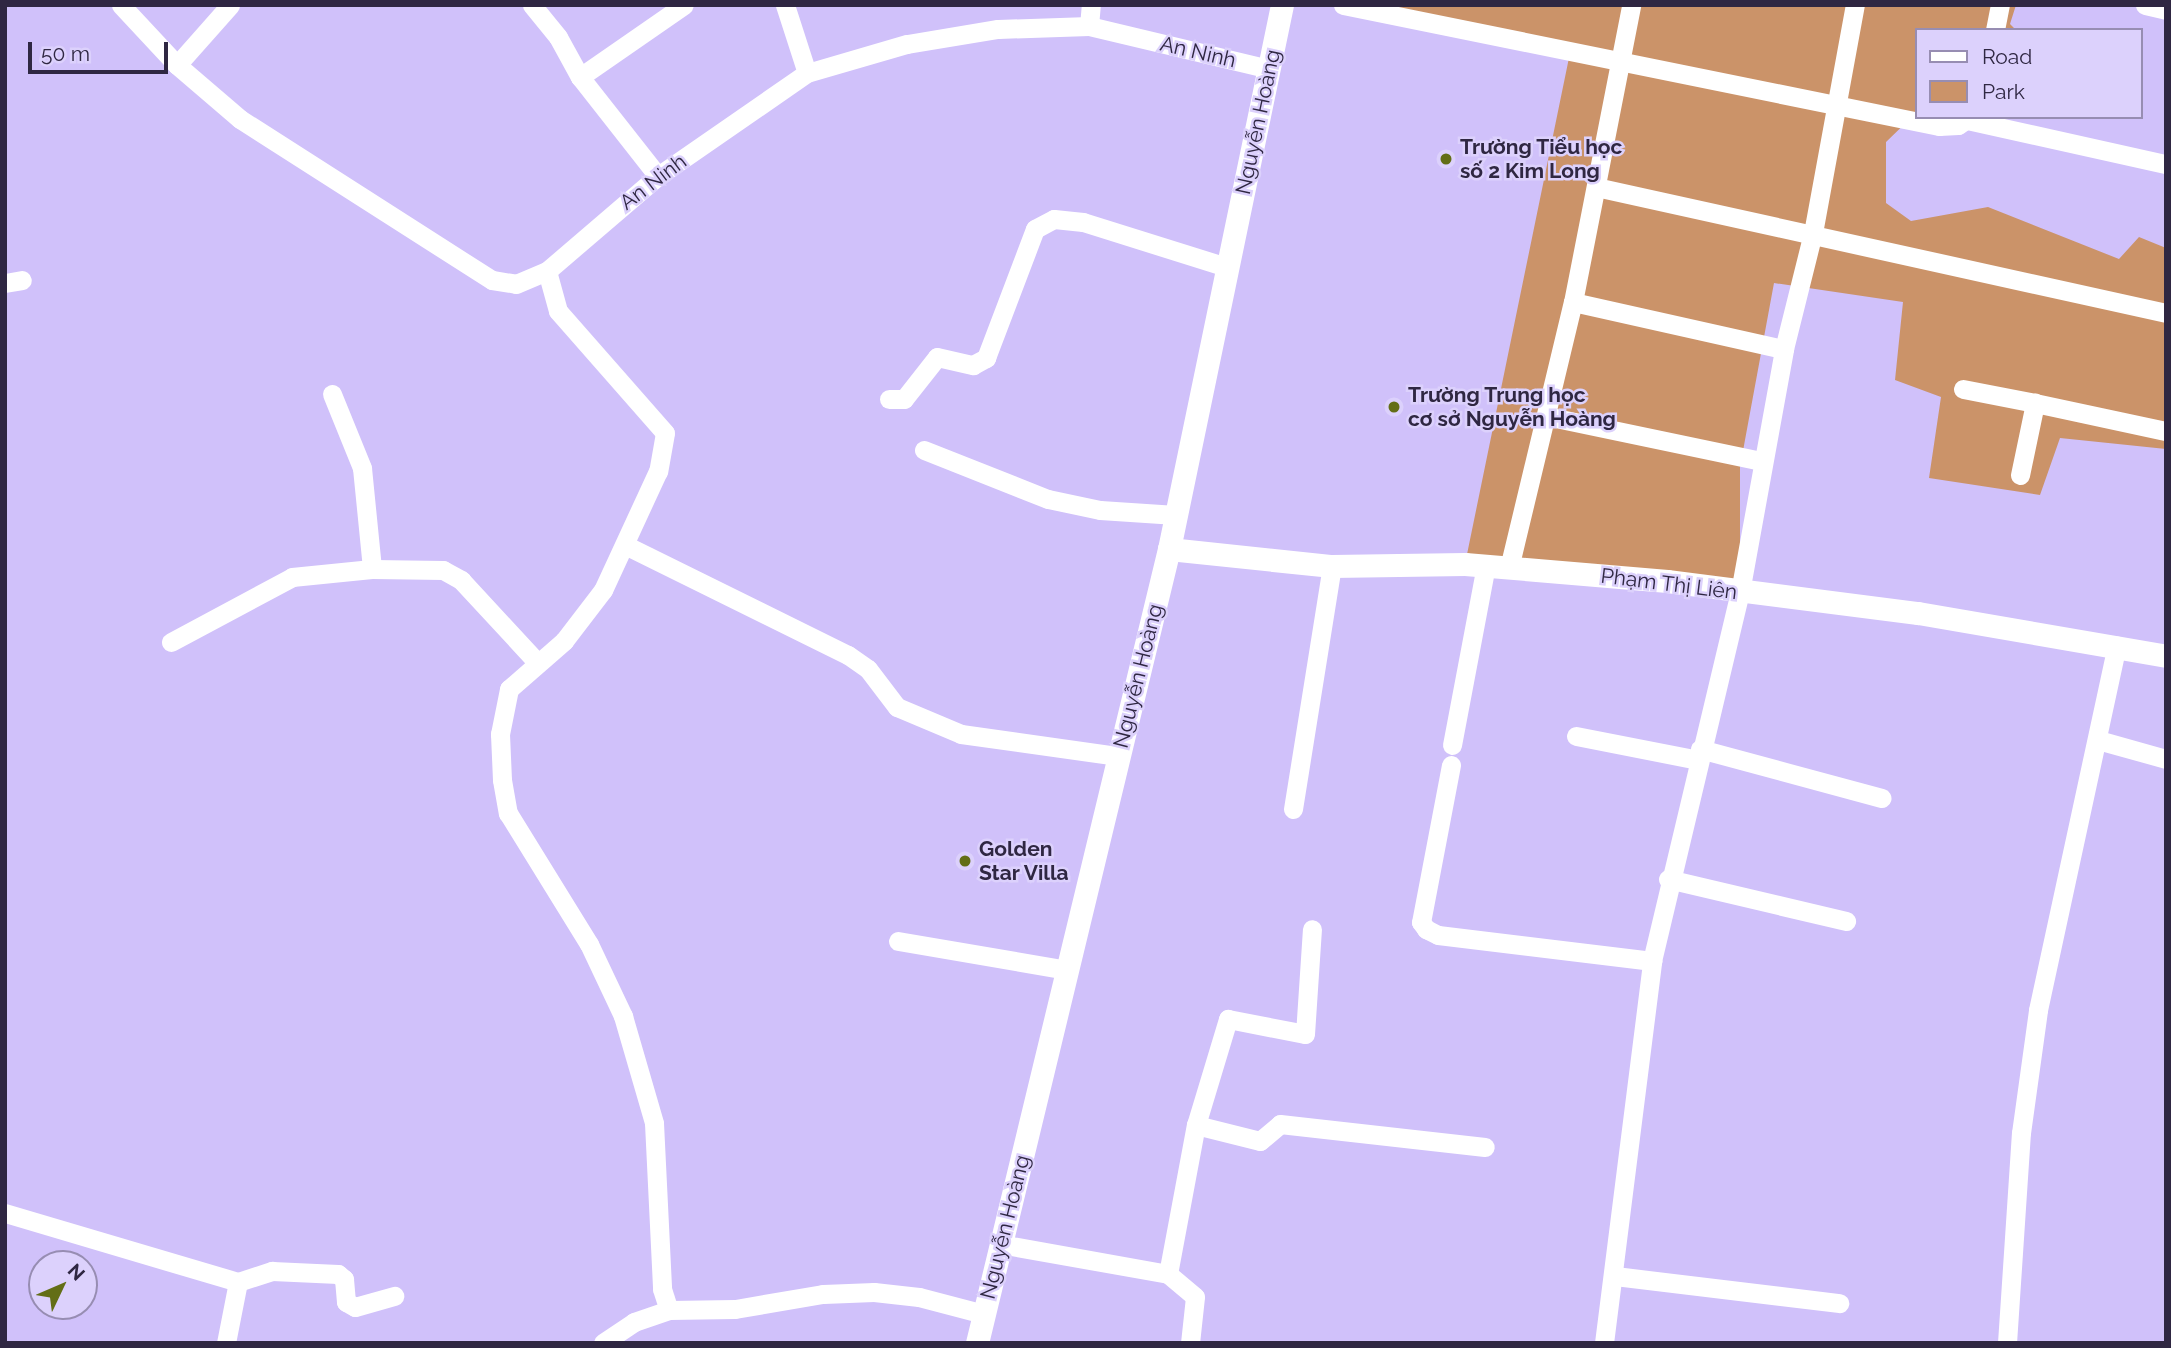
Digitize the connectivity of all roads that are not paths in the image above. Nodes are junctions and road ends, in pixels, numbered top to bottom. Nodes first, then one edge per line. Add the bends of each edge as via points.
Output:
1 (121, 5) edge
2 (230, 5) edge
3 (532, 5) edge
4 (684, 5) edge
5 (785, 5) edge
6 (1091, 5) edge
7 (1282, 5) edge
8 (1343, 5) edge
9 (1631, 5) edge
10 (1855, 5) edge
11 (2000, 5) edge
12 (2145, 5) edge
13 (2166, 10) edge
14 (1089, 26) junction
15 (1995, 28) edge
16 (1617, 63) junction
17 (177, 65) junction
18 (1269, 69) junction
19 (807, 73) junction
20 (580, 77) junction
21 (1836, 105) junction
22 (1969, 119) edge
23 (2166, 164) edge
24 (658, 176) junction
25 (1596, 187) junction
26 (1813, 233) junction
27 (1227, 267) junction
28 (547, 271) junction
29 (1573, 302) junction
30 (2166, 313) edge
31 (1783, 349) junction
32 (1963, 389) dead end
33 (332, 394) dead end
34 (889, 399) dead end
35 (2035, 403) junction
36 (1546, 416) junction
37 (2166, 431) edge
38 (924, 450) dead end
39 (1762, 461) junction
40 (2020, 475) dead end
41 (1176, 515) junction
42 (625, 545) junction
43 (1169, 549) junction
44 (1486, 565) junction
45 (1332, 566) junction
46 (1509, 568) junction
47 (372, 569) junction
48 (1740, 592) junction
49 (171, 642) dead end
50 (2117, 645) junction
51 (2166, 656) edge
52 (537, 662) junction
53 (1576, 736) dead end
54 (2098, 740) junction
55 (1452, 745) dead end
56 (1699, 755) junction
57 (1118, 756) junction
58 (2166, 759) edge
59 (1451, 765) dead end
60 (1881, 798) dead end
61 (1293, 809) dead end
62 (1668, 878) junction
63 (1846, 921) dead end
64 (1312, 929) dead end
65 (898, 941) dead end
66 (1652, 961) junction
67 (1067, 970) junction
68 (1196, 1125) junction
69 (1485, 1147) dead end
70 (5, 1213) edge
71 (1000, 1244) junction
72 (1168, 1274) junction
73 (1615, 1276) junction
74 (238, 1282) junction
75 (394, 1296) dead end
76 (1839, 1303) dead end
77 (669, 1310) junction
78 (984, 1314) junction
79 (226, 1343) edge
80 (603, 1343) edge
81 (976, 1343) edge
82 (1190, 1343) edge
83 (1604, 1343) edge
84 (2007, 1343) edge

1 - 17 street, An Ninh
2 - 17 street
3 - 20 street via 558,37
4 - 20 street
5 - 19 street
6 - 14 street
7 - 18 street, Nguyễn Hoàng
8 - 16 street
9 - 16 street
10 - 21 street
11 - 15 street
12 - 13 street
14 - 18 street, An Ninh
14 - 19 street, An Ninh via 943,36
16 - 21 street
16 - 25 street
17 - 28 street, An Ninh via 240,119 492,280 516,284
18 - 27 street, Nguyễn Hoàng
19 - 24 street, An Ninh
20 - 24 street
21 - 22 street via 1948,127
21 - 26 street
22 - 23 street
24 - 28 street, An Ninh
25 - 26 street
25 - 29 street
26 - 30 street
26 - 31 street
27 - 34 street via 1083,222 1054,219 1035,229 986,358 973,365 937,357 904,400
27 - 41 street, Nguyễn Hoàng
28 - 42 street via 558,311 665,433 658,471
29 - 31 street
29 - 36 street
31 - 39 street
32 - 35 street
33 - 47 street via 362,468
35 - 37 street
35 - 40 street
36 - 39 street
36 - 46 street
38 - 41 street via 1048,499 1100,510
39 - 48 street
41 - 43 street, Nguyễn Hoàng
42 - 52 street via 603,590 564,640
42 - 57 street via 848,655 868,668 897,708 961,734
43 - 45 street, Phạm Thị Liên
43 - 57 street, Nguyễn Hoàng
44 - 45 street, Phạm Thị Liên
44 - 46 street, Phạm Thị Liên
44 - 55 street
45 - 61 street
46 - 48 street, Phạm Thị Liên
47 - 49 street via 292,577
47 - 52 street via 451,572
48 - 50 street, Phạm Thị Liên via 1918,613
48 - 56 street
50 - 51 street, Phạm Thị Liên
50 - 54 street
52 - 77 street via 509,690 500,734 508,814 589,944 623,1016 654,1123 662,1289
53 - 56 street
54 - 58 street
54 - 84 street via 2038,1010 2021,1133
56 - 60 street
56 - 62 street
57 - 67 street, Nguyễn Hoàng
59 - 66 street via 1420,922 1426,929 1438,935
62 - 63 street
62 - 66 street
64 - 68 street via 1305,1034 1228,1018
65 - 67 street
66 - 73 street
67 - 71 street, Nguyễn Hoàng
68 - 69 street via 1260,1141 1280,1124
68 - 72 street
70 - 74 street
71 - 72 street
71 - 78 street, Nguyễn Hoàng
72 - 82 street via 1195,1297
73 - 76 street
73 - 83 street
74 - 75 street via 272,1271 336,1273 343,1277 351,1307
74 - 79 street
77 - 78 street via 735,1309 823,1294 874,1292 919,1297
77 - 80 street via 634,1322
78 - 81 street, Nguyễn Hoàng

